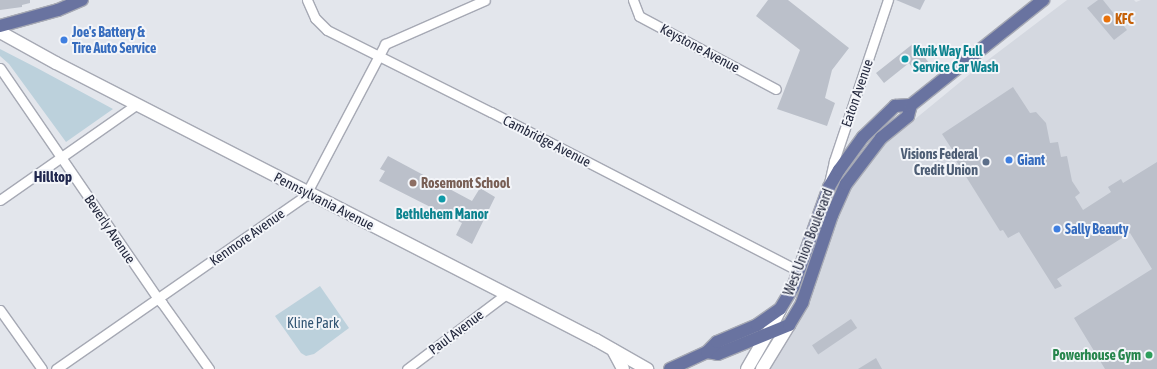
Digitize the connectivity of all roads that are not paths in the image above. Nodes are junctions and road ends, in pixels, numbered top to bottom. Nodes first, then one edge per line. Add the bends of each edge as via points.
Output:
1 (82, 0) edge
2 (306, 0) edge
3 (485, 0) edge
4 (633, 0) edge
5 (888, 0) edge
6 (1043, 0) edge
7 (0, 26) edge
8 (0, 32) edge
9 (379, 55) junction
10 (0, 68) edge
11 (776, 89) dead end
12 (137, 104) junction
13 (910, 105) junction
14 (62, 158) junction
15 (829, 187) junction
16 (308, 192) junction
17 (0, 200) edge
18 (799, 271) junction
19 (505, 295) junction
20 (158, 299) junction
21 (780, 309) junction
22 (0, 310) edge
23 (789, 325) junction
24 (767, 335) junction
25 (613, 350) junction
26 (707, 352) junction
27 (42, 369) edge
28 (56, 369) edge
29 (208, 369) edge
30 (407, 369) edge
31 (623, 369) edge
32 (647, 369) edge
33 (670, 369) edge
34 (747, 369) edge
35 (762, 369) edge

1 - 7 main road via 58,10
2 - 9 street, Cambridge Avenue via 321,25
3 - 9 street, Kenmore Avenue via 384,44
4 - 11 street, Keystone Avenue via 640,16
5 - 15 street, Eaton Avenue via 834,162
6 - 13 main road, West Union Boulevard
8 - 12 street, Pennsylvania Avenue
9 - 16 street, Kenmore Avenue
9 - 18 street, Cambridge Avenue
10 - 14 street, Beverly Avenue
12 - 14 street
12 - 16 street, Pennsylvania Avenue
13 - 15 main road, West Union Boulevard via 895,106 863,136
13 - 23 main road, West Union Boulevard via 908,116 881,138 846,184 832,215 802,303
14 - 17 street
14 - 20 street, Beverly Avenue
15 - 18 main road, West Union Boulevard
16 - 19 street, Pennsylvania Avenue
16 - 20 street, Kenmore Avenue via 306,196
18 - 21 main road, West Union Boulevard
19 - 25 street, Pennsylvania Avenue
19 - 30 street, Paul Avenue
20 - 28 street, Kenmore Avenue
20 - 29 street, Beverly Avenue
21 - 24 street
21 - 26 main road, West Union Boulevard via 757,325 717,342
22 - 27 street
23 - 24 main road, West Union Boulevard
23 - 35 street
24 - 26 main road, West Union Boulevard via 718,354
24 - 34 street
25 - 31 street
25 - 32 street, Pennsylvania Avenue
26 - 33 main road, West Union Boulevard

